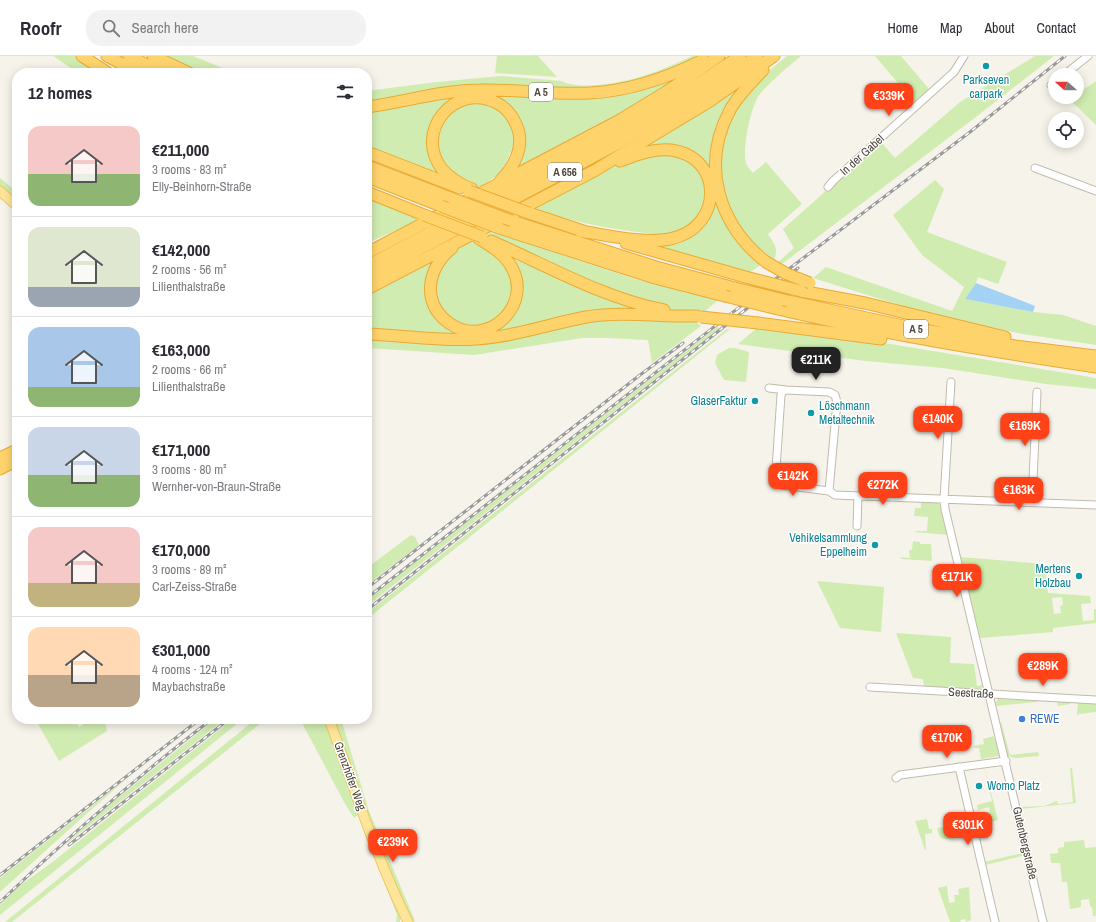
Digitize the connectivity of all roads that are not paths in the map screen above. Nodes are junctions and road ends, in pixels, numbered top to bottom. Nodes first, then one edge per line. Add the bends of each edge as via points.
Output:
1 (107, 56) edge
2 (129, 56) edge
3 (153, 56) edge
4 (710, 56) edge
5 (719, 56) edge
6 (740, 56) edge
7 (757, 56) edge
8 (774, 56) edge
9 (778, 56) edge
10 (964, 56) edge
11 (1088, 56) edge
12 (86, 59) edge
13 (100, 68) edge
14 (103, 68) edge
15 (130, 68) edge
16 (166, 68) edge
17 (1073, 68) edge
18 (372, 106) edge
19 (372, 154) edge
20 (372, 168) edge
21 (1035, 168) dead end
22 (594, 170) junction
23 (372, 180) edge
24 (828, 187) dead end
25 (470, 190) junction
26 (0, 191) edge
27 (1096, 191) edge
28 (487, 193) junction
29 (372, 194) edge
30 (12, 202) edge
31 (580, 230) junction
32 (467, 234) junction
33 (480, 238) junction
34 (393, 240) junction
35 (372, 246) edge
36 (372, 250) edge
37 (372, 263) edge
38 (372, 274) edge
39 (372, 286) edge
40 (806, 287) junction
41 (699, 317) junction
42 (372, 334) edge
43 (937, 342) junction
44 (1046, 350) junction
45 (1096, 356) edge
46 (1096, 367) edge
47 (951, 382) dead end
48 (769, 388) dead end
49 (786, 390) junction
50 (1037, 392) dead end
51 (12, 452) edge
52 (0, 458) edge
53 (12, 463) edge
54 (0, 469) edge
55 (829, 491) junction
56 (858, 496) junction
57 (944, 499) junction
58 (1032, 502) junction
59 (1096, 505) edge
60 (857, 526) dead end
61 (870, 687) dead end
62 (989, 694) junction
63 (1096, 700) edge
64 (331, 724) edge
65 (1006, 761) junction
66 (959, 766) junction
67 (896, 778) dead end
68 (408, 922) edge
69 (995, 922) edge
70 (1043, 922) edge

1 - 15 highway
2 - 16 highway
3 - 16 highway
4 - 18 highway, A 5 via 660,79 610,92 589,94 480,90 452,92
5 - 28 highway via 620,120
6 - 37 highway, A 656 via 625,129
7 - 38 highway, A 656 via 617,144
8 - 22 highway via 710,101
9 - 40 highway, bridge via 740,95 730,110 719,139 716,176 722,203 738,234 766,262
10 - 24 street, In der Gabel via 954,72
11 - 17 street
12 - 13 highway
12 - 14 highway
19 - 25 highway
20 - 44 highway, A 5, bridge via 512,221 656,267 788,301 913,328
21 - 27 street
22 - 31 highway via 645,153 664,150 679,152 693,158 702,168 709,181 710,201 706,214 698,225 672,239 643,240
22 - 32 highway
23 - 43 highway, A 5, bridge via 499,228 655,278 843,325
25 - 28 highway, bridge
25 - 28 highway via 442,169 434,152 433,139 438,121 446,110 462,100 474,98 493,101 504,108 512,117 519,135 519,148 515,160
26 - 30 main road
28 - 31 highway, bridge via 529,213
28 - 34 highway
29 - 32 highway, bridge
31 - 40 highway, bridge via 748,278
32 - 33 highway, bridge
32 - 33 highway via 442,257 430,287 432,301 439,314 450,324 468,331 485,330 503,321 512,308 517,294 516,277 509,263
32 - 39 highway
33 - 41 highway, A 5 via 610,295 642,306
34 - 35 highway
34 - 36 highway
40 - 44 highway via 1010,338
41 - 42 highway, A 5 via 616,314 586,317 507,335 476,339
41 - 43 highway, A 5, bridge via 923,344
43 - 46 highway, A 5
44 - 45 highway, A 5
47 - 57 street, Gutenbergstraße
48 - 49 street
49 - 55 street via 829,392 835,395 837,402
49 - 55 street via 781,394 776,474 778,482 787,486
50 - 58 street
51 - 52 highway
53 - 54 highway
55 - 56 street via 836,495
56 - 57 street
56 - 60 street
57 - 58 street
57 - 62 street, Gutenbergstraße
58 - 59 street
61 - 62 street, Seestraße
62 - 63 street, Seestraße
62 - 65 street, Gutenbergstraße
64 - 68 main road, Grenzhöfer Weg via 380,859
65 - 66 street
65 - 70 street, Gutenbergstraße
66 - 67 street via 900,775
66 - 69 street

